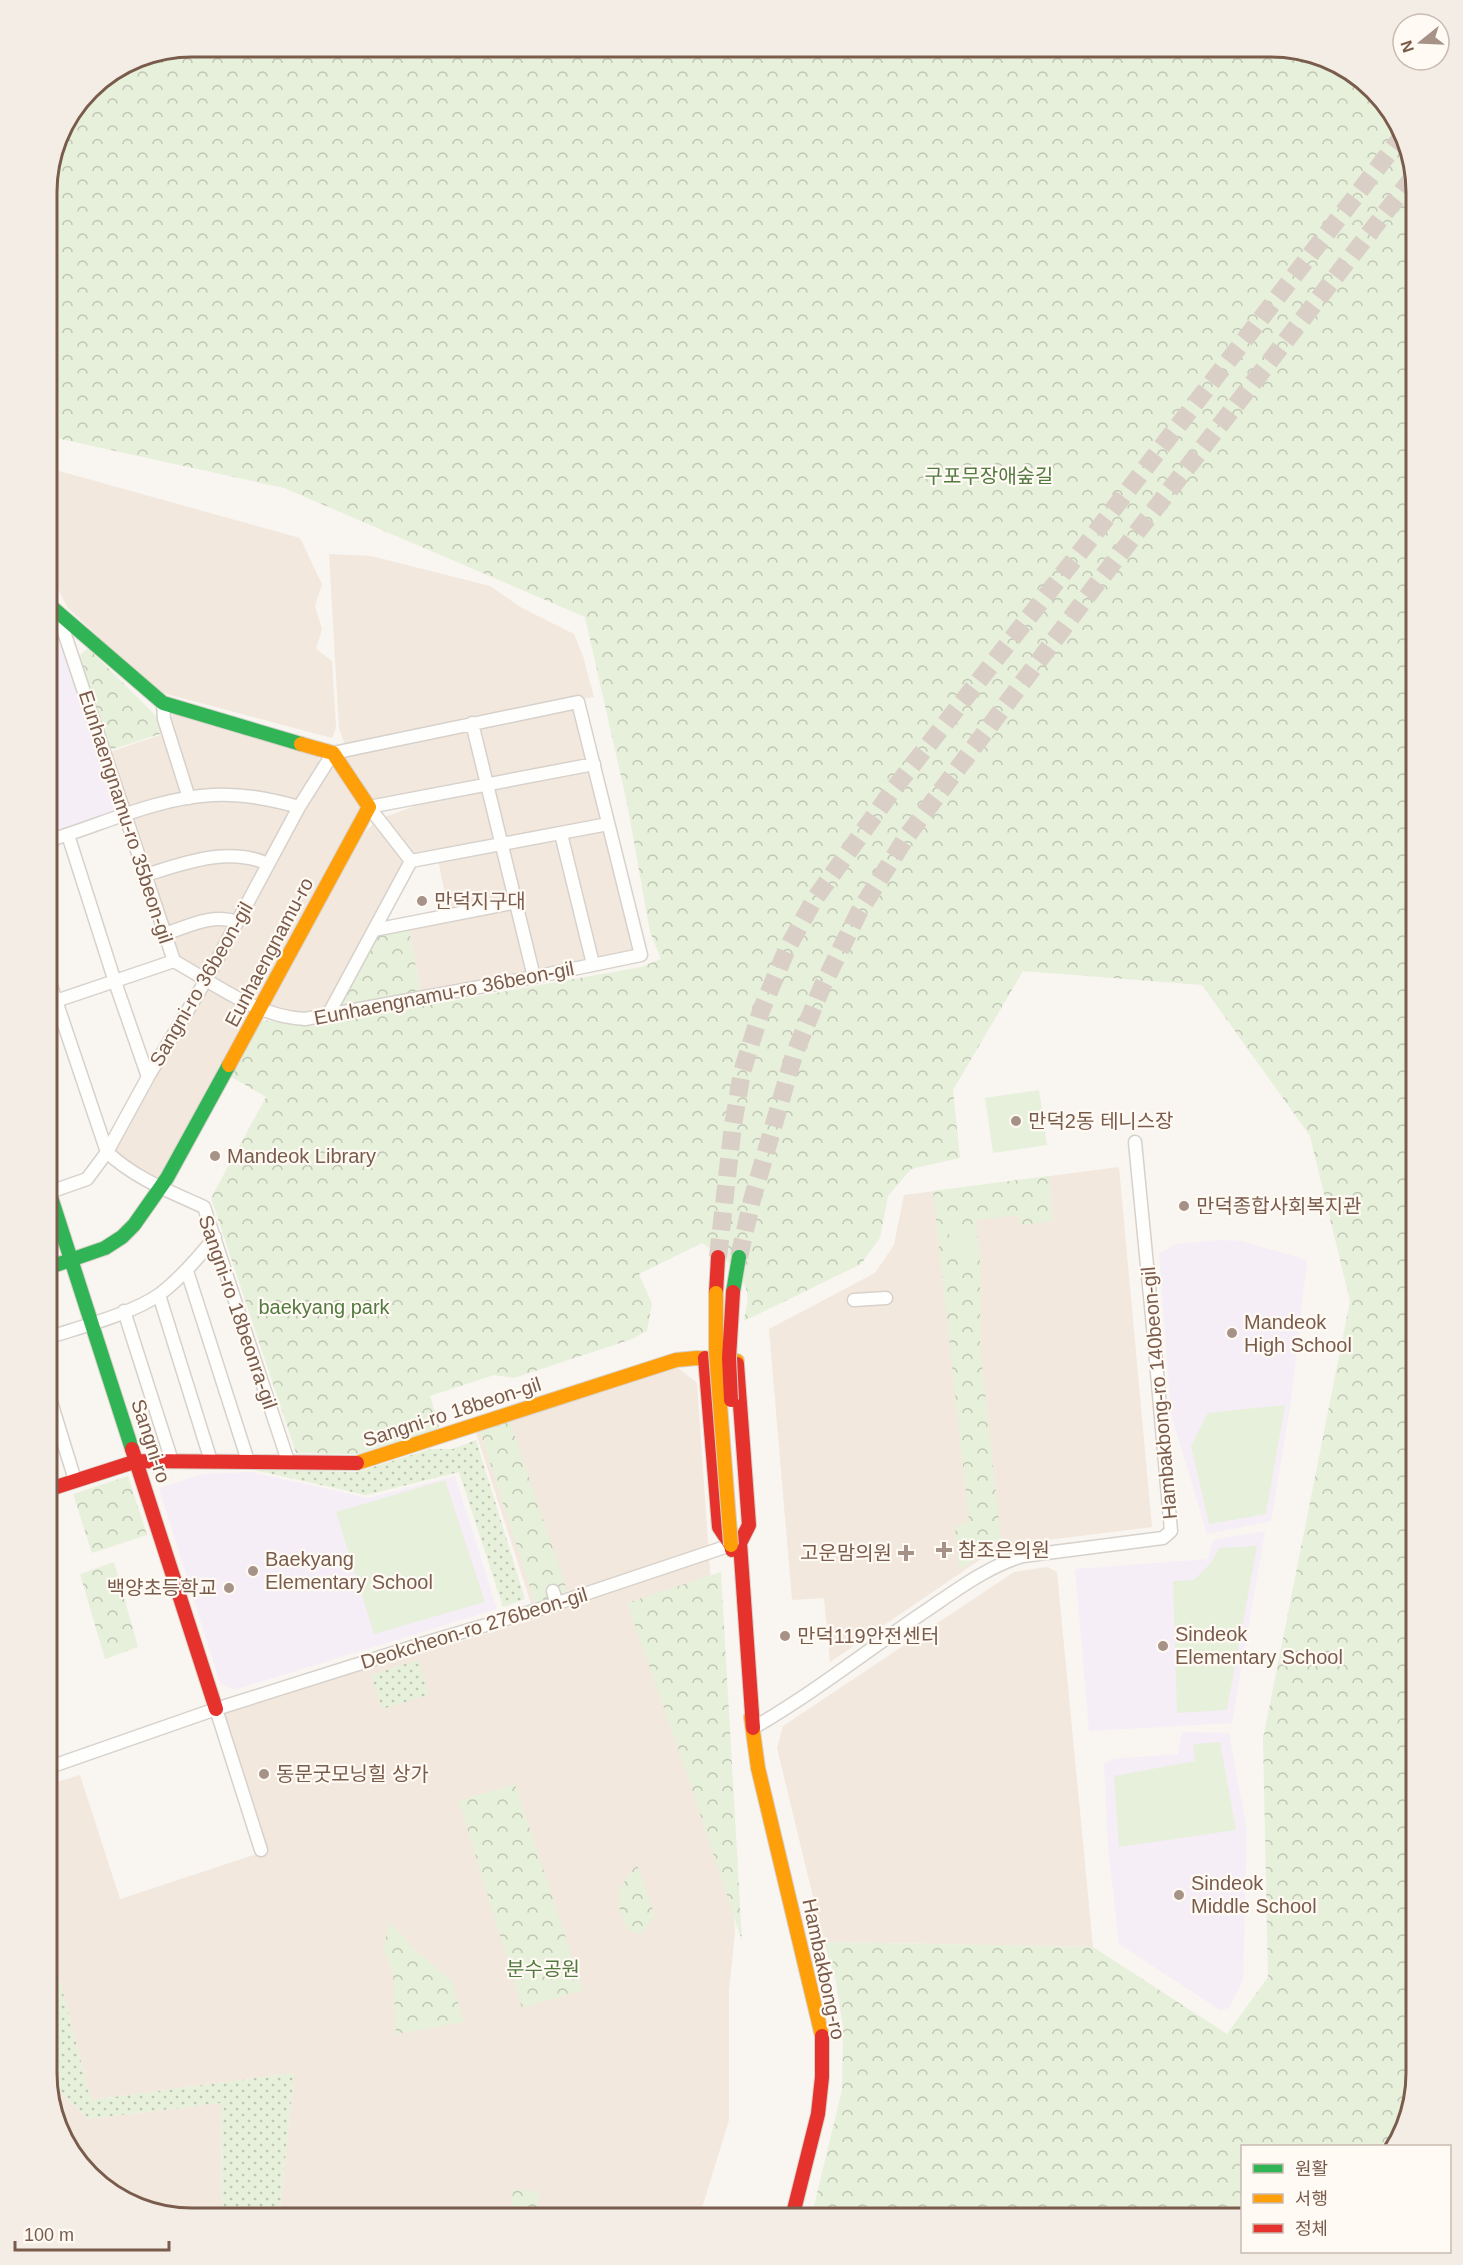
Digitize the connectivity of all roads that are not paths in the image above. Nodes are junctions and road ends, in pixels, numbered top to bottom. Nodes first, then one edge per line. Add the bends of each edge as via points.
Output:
1 (58, 613) joint
2 (163, 703) junction
3 (472, 723) junction
4 (333, 753) junction
5 (594, 764) junction
6 (487, 785) junction
7 (189, 798) junction
8 (299, 807) junction
9 (369, 807) junction
10 (127, 815) junction
11 (608, 824) junction
12 (561, 834) junction
13 (68, 835) junction
14 (57, 838) edge
15 (502, 844) junction
16 (411, 861) junction
17 (268, 864) junction
18 (146, 875) junction
19 (517, 902) junction
20 (237, 922) junction
21 (374, 930) junction
22 (165, 934) junction
23 (174, 962) junction
24 (593, 964) junction
25 (534, 977) junction
26 (207, 980) junction
27 (115, 982) junction
28 (57, 1000) edge
29 (261, 1010) junction
30 (328, 1014) junction
31 (57, 1018) edge
32 (148, 1077) junction
33 (1135, 1142) dead end
34 (107, 1152) junction
35 (57, 1187) edge
36 (160, 1187) junction
37 (57, 1219) edge
38 (215, 1237) junction
39 (718, 1257) tunnel mouth
40 (739, 1257) tunnel mouth
41 (71, 1260) junction
42 (57, 1265) edge
43 (187, 1271) junction
44 (159, 1295) junction
45 (886, 1298) dead end
46 (854, 1300) dead end
47 (124, 1311) junction
48 (91, 1323) junction
49 (57, 1335) edge
50 (705, 1358) junction
51 (57, 1440) edge
52 (137, 1461) junction
53 (172, 1461) junction
54 (211, 1461) junction
55 (248, 1461) junction
56 (288, 1461) junction
57 (75, 1480) junction
58 (57, 1486) edge
59 (736, 1544) junction
60 (554, 1591) dead end
61 (558, 1604) junction
62 (216, 1709) junction
63 (753, 1728) junction
64 (57, 1764) edge
65 (261, 1850) dead end
66 (794, 2208) edge

1 - 2 street
1 - 10 street, Eunhaengnamu-ro 35beon-gil
2 - 4 street
2 - 7 street via 164,719
3 - 4 street, Eunhaengnamu-ro 36beon-gil
3 - 5 street, Eunhaengnamu-ro 36beon-gil via 578,702
3 - 6 street
4 - 8 street, Sangni-ro 36beon-gil
4 - 9 street
5 - 6 street
5 - 11 street, Eunhaengnamu-ro 36beon-gil
6 - 9 street
6 - 15 street
7 - 8 street via 246,795
7 - 10 street
8 - 17 street, Sangni-ro 36beon-gil
9 - 16 street
9 - 29 street, Eunhaengnamu-ro
10 - 13 street
10 - 18 street, Eunhaengnamu-ro 35beon-gil
11 - 12 street
11 - 24 street, Eunhaengnamu-ro 36beon-gil via 641,955
12 - 15 street
12 - 24 street, Eunhaengnamu-ro 36beon-gil
13 - 14 street
13 - 27 street
15 - 16 street
15 - 19 street
16 - 21 street
17 - 18 street via 241,856 224,857 194,860
17 - 20 street, Sangni-ro 36beon-gil
18 - 22 street, Eunhaengnamu-ro 35beon-gil
19 - 21 street
19 - 25 street
20 - 22 street via 212,918
20 - 26 street, Sangni-ro 36beon-gil
21 - 30 street
22 - 23 street, Eunhaengnamu-ro 35beon-gil
23 - 26 street, Eunhaengnamu-ro 35beon-gil
23 - 27 street
24 - 25 street, Eunhaengnamu-ro 36beon-gil
25 - 30 street, Eunhaengnamu-ro 36beon-gil
26 - 29 street, Eunhaengnamu-ro 35beon-gil
26 - 32 street, Sangni-ro 36beon-gil
27 - 28 street
27 - 32 street
29 - 30 street, Eunhaengnamu-ro 36beon-gil via 305,1019
29 - 36 street, Eunhaengnamu-ro
31 - 34 street
32 - 34 street, Sangni-ro 36beon-gil
33 - 63 street, Hambakbong-ro 140beon-gil via 1171,1531 1163,1538 1008,1560
34 - 35 street, Sangni-ro 36beon-gil via 87,1179
34 - 36 street, Sangni-ro 18beonra-gil
36 - 38 street, Sangni-ro 18beonra-gil via 204,1207
36 - 41 street, Eunhaengnamu-ro via 123,1237
37 - 41 street, Sangni-ro
38 - 43 street
38 - 56 street, Sangni-ro 18beonra-gil
39 - 59 street, bridge via 716,1363
40 - 59 street, bridge via 730,1325
41 - 42 street, Eunhaengnamu-ro
41 - 48 street, Sangni-ro
43 - 44 street
43 - 55 street
44 - 47 street
44 - 54 street
45 - 46 street
47 - 48 street
47 - 53 street
48 - 49 street
48 - 52 street, Sangni-ro
50 - 56 street, Sangni-ro 18beon-gil via 676,1360 633,1373 358,1463
50 - 59 street via 719,1527
50 - 59 street, Sangni-ro 18beon-gil via 737,1361 749,1525
51 - 57 street
52 - 53 street, Sangni-ro 18beon-gil
52 - 57 street, Sangni-ro 18beon-gil
52 - 62 street, Sangni-ro
53 - 54 street, Sangni-ro 18beon-gil
54 - 55 street, Sangni-ro 18beon-gil
55 - 56 street, Sangni-ro 18beon-gil
57 - 58 street, Sangni-ro 18beon-gil
59 - 61 street, Deokcheon-ro 276beon-gil
59 - 63 street, Hambakbong-ro
60 - 61 street
61 - 62 street, Deokcheon-ro 276beon-gil
62 - 64 street, Deokcheon-ro 276beon-gil
62 - 65 street
63 - 66 street, Hambakbong-ro via 770,1824 822,2031 818,2114

